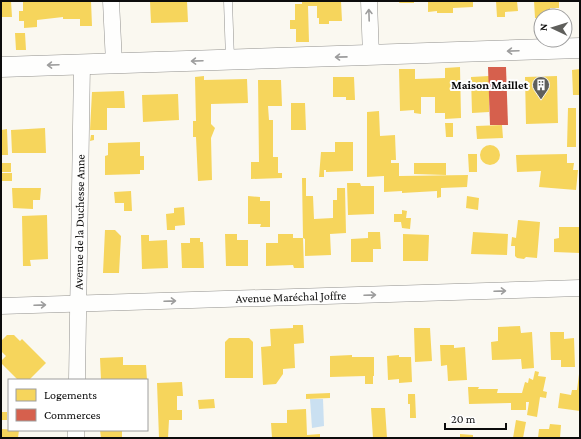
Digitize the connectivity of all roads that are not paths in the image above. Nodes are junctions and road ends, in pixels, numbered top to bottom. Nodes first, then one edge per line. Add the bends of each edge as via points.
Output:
1 (111, 1) edge
2 (228, 1) edge
3 (369, 1) edge
4 (580, 48) edge
5 (371, 56) junction
6 (230, 60) junction
7 (114, 63) junction
8 (82, 64) junction
9 (1, 67) edge
10 (580, 288) edge
11 (78, 304) junction
12 (1, 306) edge
13 (77, 379) edge

1 - 7 street
2 - 6 lane
5 -> 3 street
4 -> 5 street
5 -> 6 street
6 -> 7 street
7 - 8 street
8 -> 9 street
8 - 11 street, Avenue de la Duchesse Anne
11 -> 10 street, Avenue Maréchal Joffre
12 -> 11 street, Avenue Maréchal Joffre
11 - 13 street, Avenue de la Duchesse Anne

